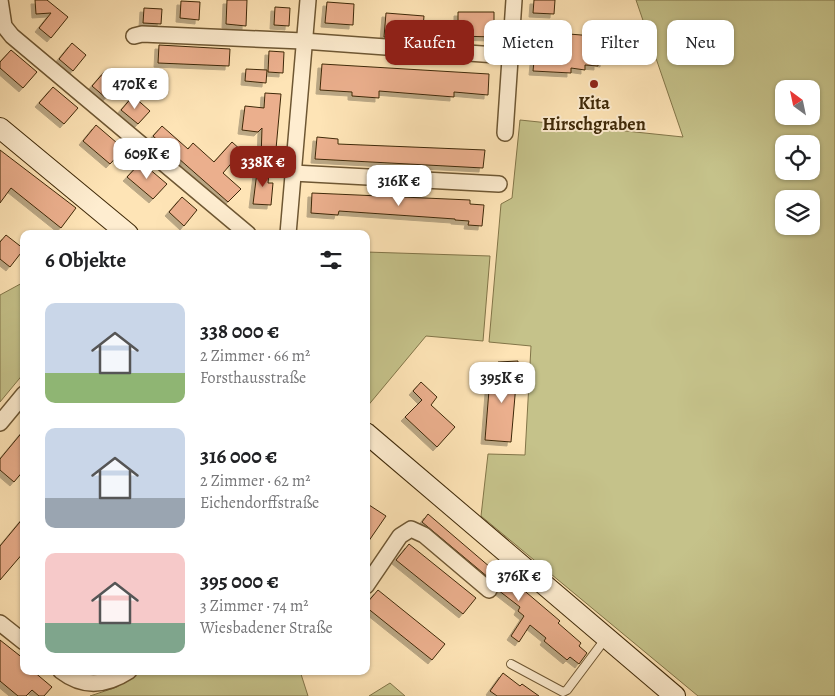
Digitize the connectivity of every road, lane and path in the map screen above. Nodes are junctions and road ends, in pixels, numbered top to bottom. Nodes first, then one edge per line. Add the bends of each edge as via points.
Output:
1 (0, 0) edge
2 (308, 0) edge
3 (514, 0) edge
4 (513, 20) edge
5 (134, 36) dead end
6 (303, 41) junction
7 (484, 54) edge
8 (509, 65) edge
9 (0, 128) edge
10 (505, 133) dead end
11 (293, 173) junction
12 (499, 184) dead end
13 (123, 230) edge
14 (243, 230) edge
15 (288, 230) edge
16 (18, 411) edge
17 (0, 423) edge
18 (370, 436) edge
19 (370, 580) edge
20 (489, 590) dead end
21 (0, 623) edge
22 (606, 638) junction
23 (20, 639) edge
24 (511, 664) dead end
25 (68, 675) edge
26 (121, 675) edge
27 (675, 696) edge

1 - 14 street via 4,26 12,36
2 - 6 street
3 - 4 street
5 - 6 street
6 - 7 street
6 - 11 street
8 - 10 street
9 - 13 main road
11 - 12 street
11 - 15 street
16 - 17 street
18 - 22 main road
19 - 20 street via 400,536 411,529 424,535
21 - 23 street
22 - 24 lane via 563,692
22 - 27 main road
25 - 26 street via 80,682 96,684

